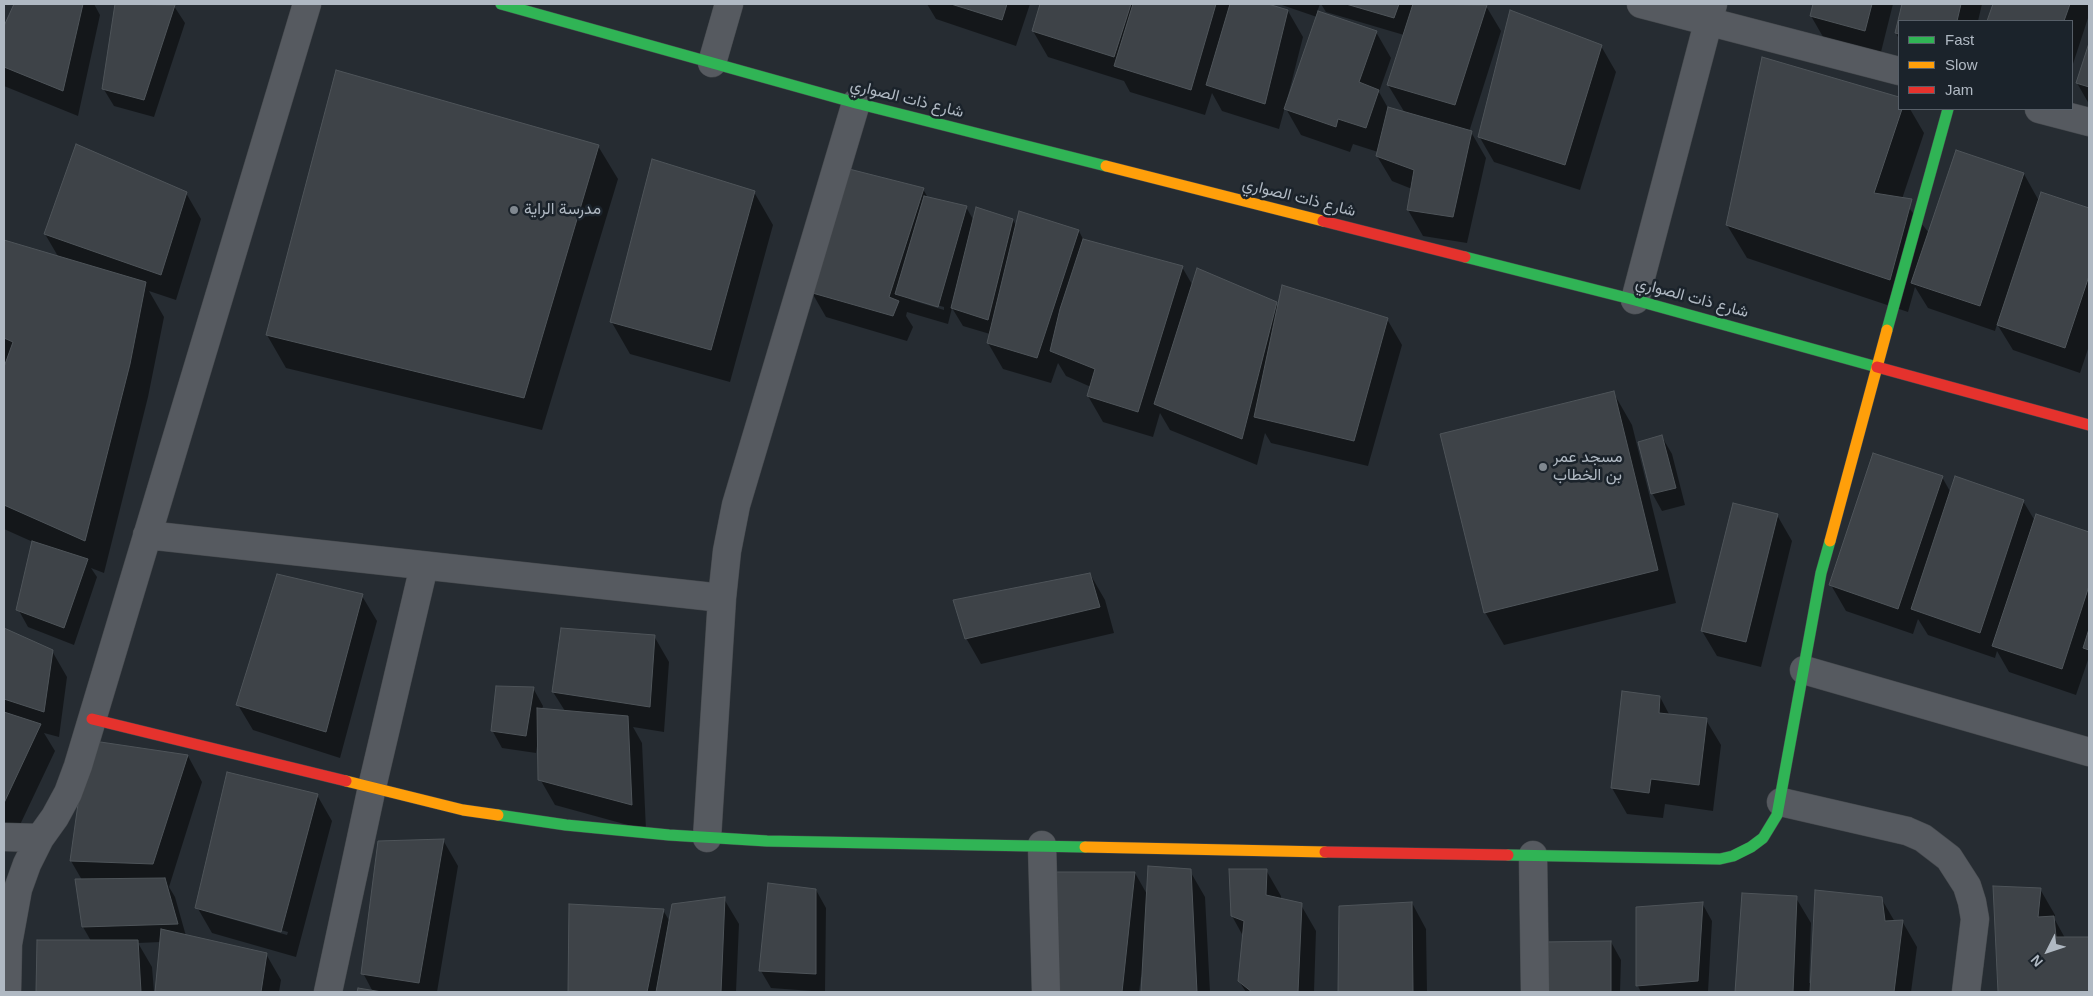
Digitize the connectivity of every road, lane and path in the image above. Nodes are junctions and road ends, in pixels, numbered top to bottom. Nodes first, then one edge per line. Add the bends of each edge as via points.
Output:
1 (306, 4) edge
2 (501, 4) edge
3 (729, 4) edge
4 (1641, 4) edge
5 (529, 8) edge
6 (1711, 13) edge
7 (712, 63) junction
8 (1898, 71) edge
9 (856, 103) junction
10 (1948, 110) edge
11 (2043, 110) edge
12 (2089, 122) edge
13 (1635, 300) junction
14 (1880, 366) junction
15 (2089, 424) edge
16 (148, 535) junction
17 (424, 566) junction
18 (722, 598) junction
19 (1804, 670) junction
20 (92, 719) junction
21 (2089, 752) edge
22 (372, 787) junction
23 (1780, 802) junction
24 (4, 837) edge
25 (40, 838) junction
26 (707, 838) junction
27 (1042, 845) junction
28 (1533, 855) junction
29 (7, 992) edge
30 (328, 992) edge
31 (1046, 992) edge
32 (1535, 992) edge
33 (1966, 992) edge

1 - 16 street
2 - 5 street, شارع ذات الصواري
3 - 7 street
4 - 6 street
5 - 7 street, شارع ذات الصواري
6 - 8 street
6 - 13 street
7 - 9 street, شارع ذات الصواري
9 - 13 street, شارع ذات الصواري
9 - 18 street via 736,505
10 - 14 street
11 - 12 street
13 - 14 street, شارع ذات الصواري
14 - 15 street, شارع ذات الصواري
14 - 19 street via 1821,573
16 - 17 street
16 - 20 street
17 - 18 street
17 - 22 street
18 - 26 street
19 - 21 street
19 - 23 street
20 - 22 street
20 - 25 street via 68,793
22 - 26 street via 463,810 566,825
22 - 30 street
23 - 28 street via 1763,838 1733,856 1720,859
23 - 33 street via 1907,831 1923,838 1949,858 1967,886 1972,902 1974,919
24 - 25 street
25 - 29 street via 18,889 12,916
26 - 27 street
27 - 28 street
27 - 31 street
28 - 32 street

